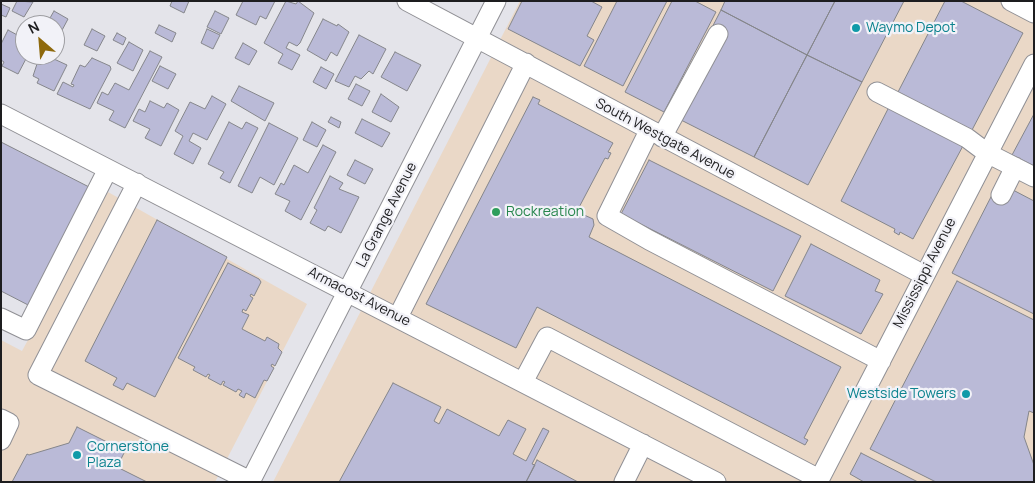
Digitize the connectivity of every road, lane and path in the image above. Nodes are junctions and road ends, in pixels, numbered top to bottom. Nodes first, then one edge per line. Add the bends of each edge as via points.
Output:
1 (407, 1) edge
2 (496, 1) edge
3 (1011, 1) edge
4 (1034, 13) edge
5 (718, 34) dead end
6 (478, 37) junction
7 (526, 64) junction
8 (1034, 64) edge
9 (876, 92) dead end
10 (1, 114) edge
11 (656, 134) junction
12 (987, 153) junction
13 (1015, 167) junction
14 (108, 169) junction
15 (1034, 177) edge
16 (137, 183) junction
17 (1001, 194) dead end
18 (924, 276) junction
19 (348, 291) junction
20 (398, 316) junction
21 (1, 318) edge
22 (880, 361) junction
23 (523, 382) junction
24 (1, 419) edge
25 (1, 440) edge
26 (643, 444) junction
27 (819, 480) edge
28 (250, 482) edge
29 (624, 482) edge
30 (716, 482) edge

1 - 6 street, South Westgate Avenue
2 - 6 street, La Grange Avenue
3 - 4 street
5 - 11 street
6 - 7 street, South Westgate Avenue
6 - 19 street, La Grange Avenue
7 - 11 street, South Westgate Avenue
7 - 20 street
8 - 12 street, Mississippi Avenue
9 - 12 street via 967,138
10 - 14 street, Armacost Avenue
11 - 18 street, South Westgate Avenue
11 - 22 street via 607,216
12 - 13 street
12 - 18 street, Mississippi Avenue
13 - 15 street
13 - 17 street
14 - 16 street, Armacost Avenue
14 - 21 street via 26,330
16 - 19 street, Armacost Avenue
16 - 28 street via 38,375
18 - 22 street, Mississippi Avenue
19 - 20 street, Armacost Avenue
19 - 28 street, La Grange Avenue
20 - 23 street, Armacost Avenue
22 - 27 street, Mississippi Avenue
23 - 26 street, Armacost Avenue
23 - 27 street via 547,337
24 - 25 street via 9,424
26 - 29 street
26 - 30 street, Armacost Avenue

